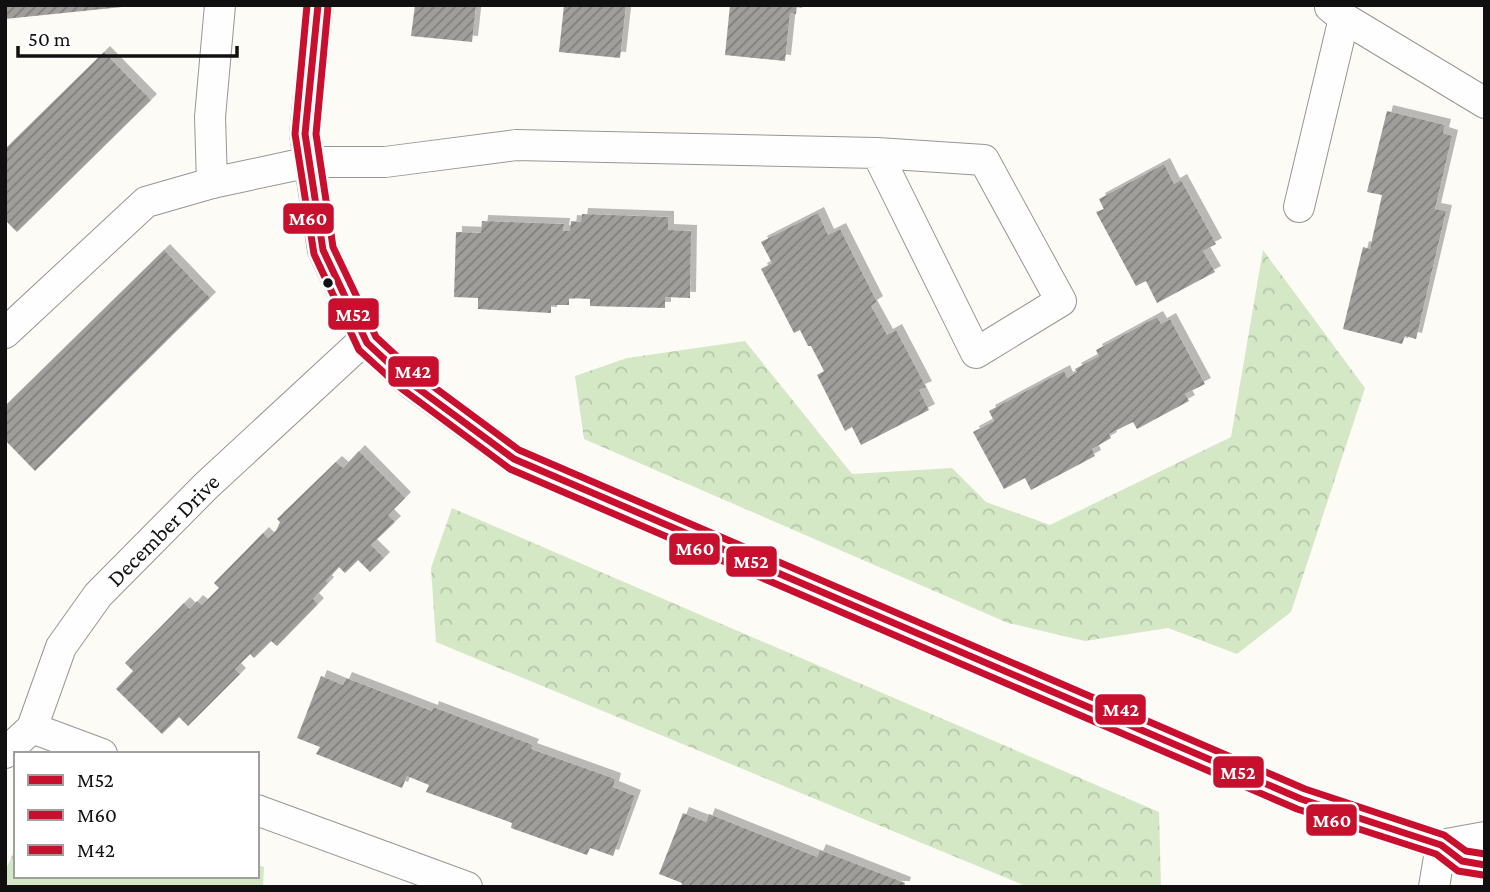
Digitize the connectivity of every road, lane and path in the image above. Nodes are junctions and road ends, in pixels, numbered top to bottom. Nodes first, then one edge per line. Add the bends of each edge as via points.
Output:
1 (220, 5) edge
2 (318, 5) edge
3 (1336, 11) edge
4 (1485, 103) edge
5 (877, 153) junction
6 (310, 162) junction
7 (212, 183) junction
8 (1299, 207) dead end
9 (5, 333) edge
10 (365, 339) junction
11 (32, 728) junction
12 (97, 752) edge
13 (5, 753) edge
14 (259, 811) edge
15 (1485, 837) edge
16 (1441, 845) junction
17 (1485, 864) edge
18 (467, 887) edge
19 (1434, 887) edge

1 - 7 street via 210,117
2 - 6 street via 305,134
3 - 4 street
3 - 8 street
5 - 5 street via 984,160 1061,301 976,353
5 - 6 street via 516,145 385,162
6 - 7 street
6 - 10 street via 323,250
7 - 9 street via 146,202
10 - 11 street, December Drive via 206,486 98,595 61,646
10 - 16 street via 408,381 514,459 1301,799
11 - 12 street
11 - 13 street, December Drive
14 - 18 street
15 - 16 street
16 - 17 street via 1462,861
16 - 19 street

